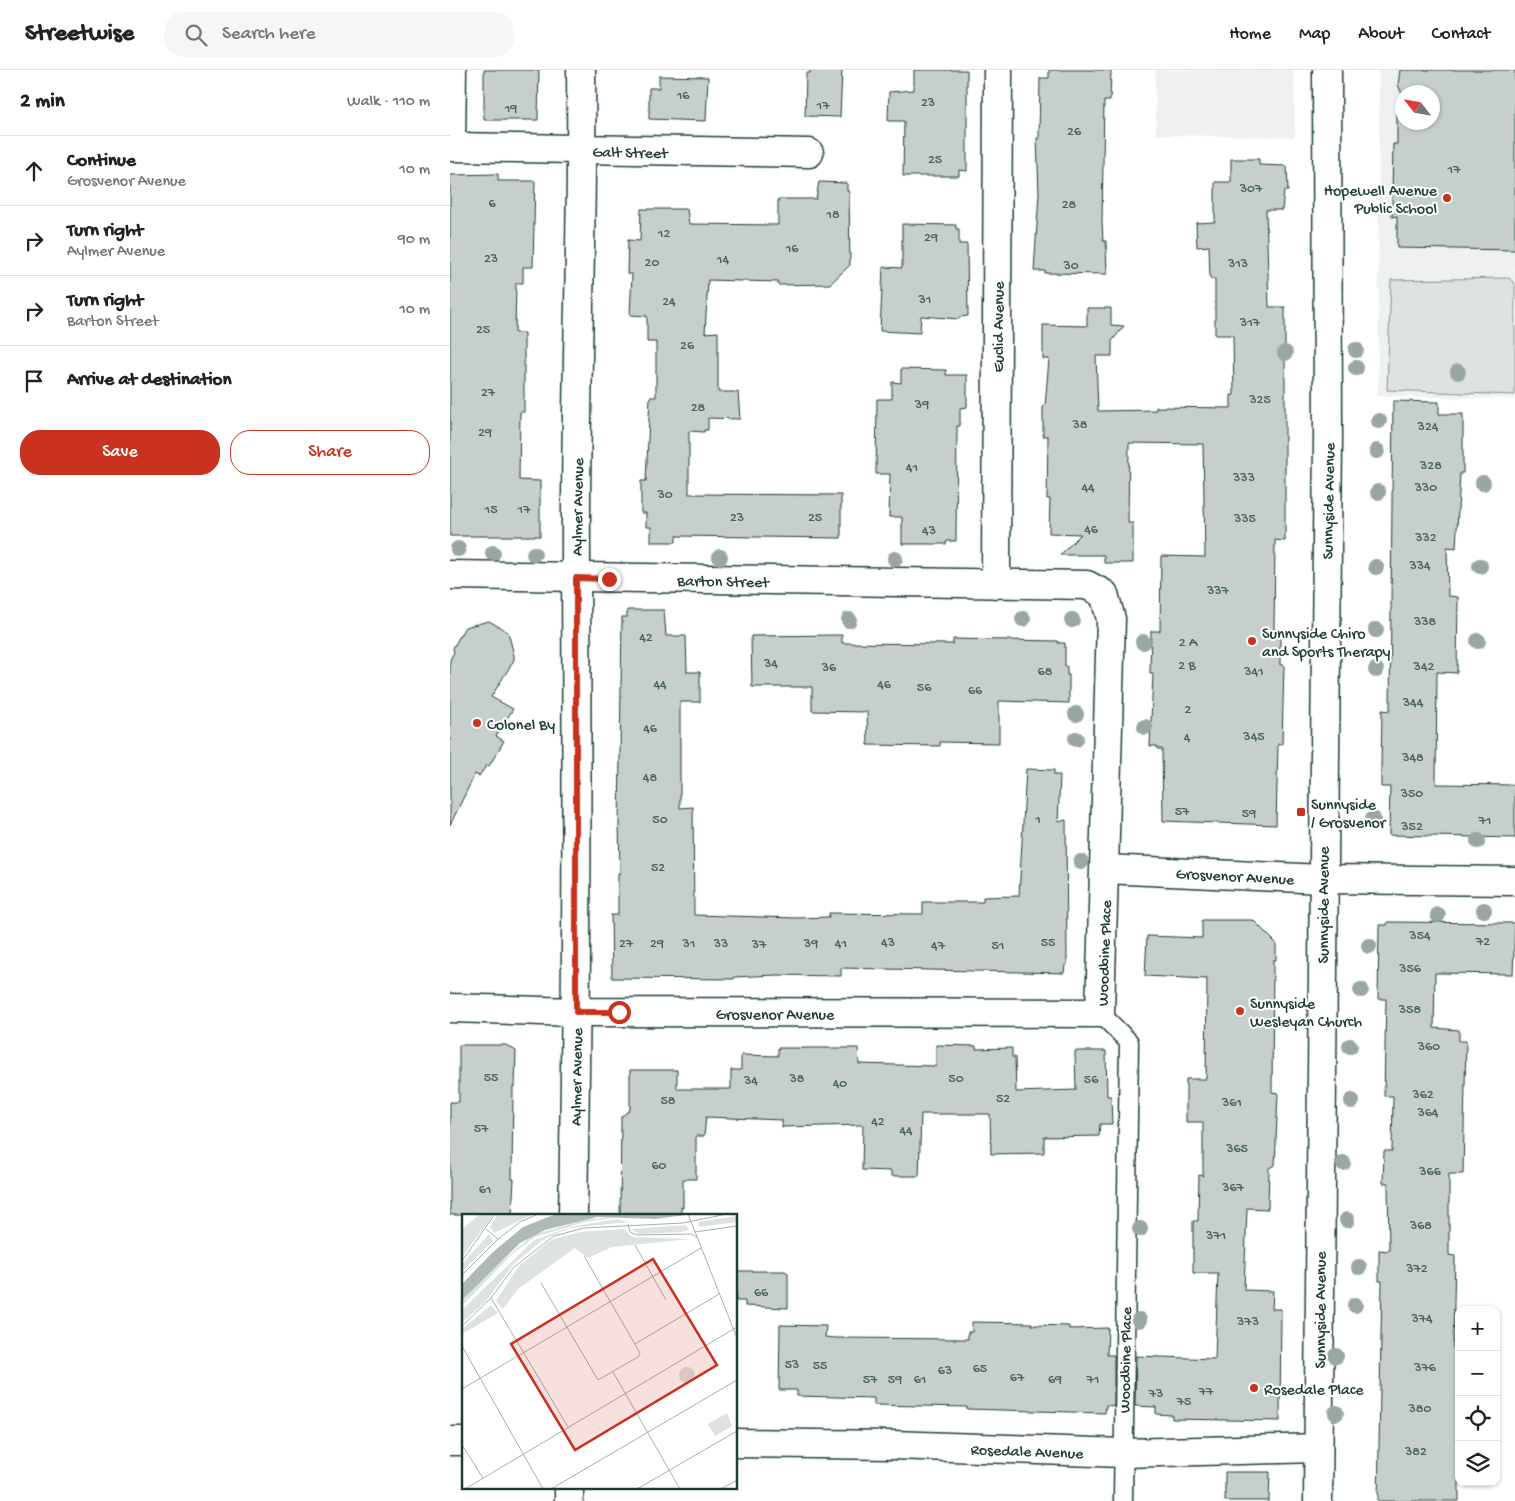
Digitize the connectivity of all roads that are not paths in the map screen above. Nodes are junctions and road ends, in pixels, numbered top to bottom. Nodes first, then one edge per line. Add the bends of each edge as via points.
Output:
1 (457, 70) edge
2 (580, 70) edge
3 (998, 70) edge
4 (1327, 70) edge
5 (453, 147) edge
6 (582, 151) junction
7 (810, 153) dead end
8 (450, 575) edge
9 (576, 578) junction
10 (996, 584) junction
11 (1105, 869) junction
12 (1322, 879) junction
13 (1515, 881) edge
14 (450, 1008) edge
15 (576, 1012) junction
16 (1100, 1013) junction
17 (573, 1214) edge
18 (738, 1443) edge
19 (1318, 1448) junction
20 (1123, 1453) junction
21 (569, 1488) edge
22 (569, 1501) edge
23 (1123, 1501) edge
24 (1318, 1501) edge

1 - 5 lane
2 - 6 street, Aylmer Avenue
3 - 10 street, Euclid Avenue
4 - 12 street, Sunnyside Avenue via 1328,438
5 - 6 street, Galt Street
6 - 7 street, Galt Street
6 - 9 street, Aylmer Avenue
8 - 9 street, Barton Street
9 - 10 street, Barton Street
9 - 15 street, Aylmer Avenue
10 - 11 street, Woodbine Place via 1087,585 1104,594 1112,618
11 - 12 street, Grosvenor Avenue
11 - 16 street, Woodbine Place
12 - 13 street, Grosvenor Avenue
12 - 19 street, Sunnyside Avenue
14 - 15 street, Grosvenor Avenue
15 - 16 street, Grosvenor Avenue
15 - 17 street, Aylmer Avenue
16 - 20 lane, Woodbine Place via 1129,1042
18 - 20 street, Rosedale Avenue
19 - 20 street, Rosedale Avenue
19 - 24 street, Sunnyside Avenue
20 - 23 lane, Woodbine Place
21 - 22 street

